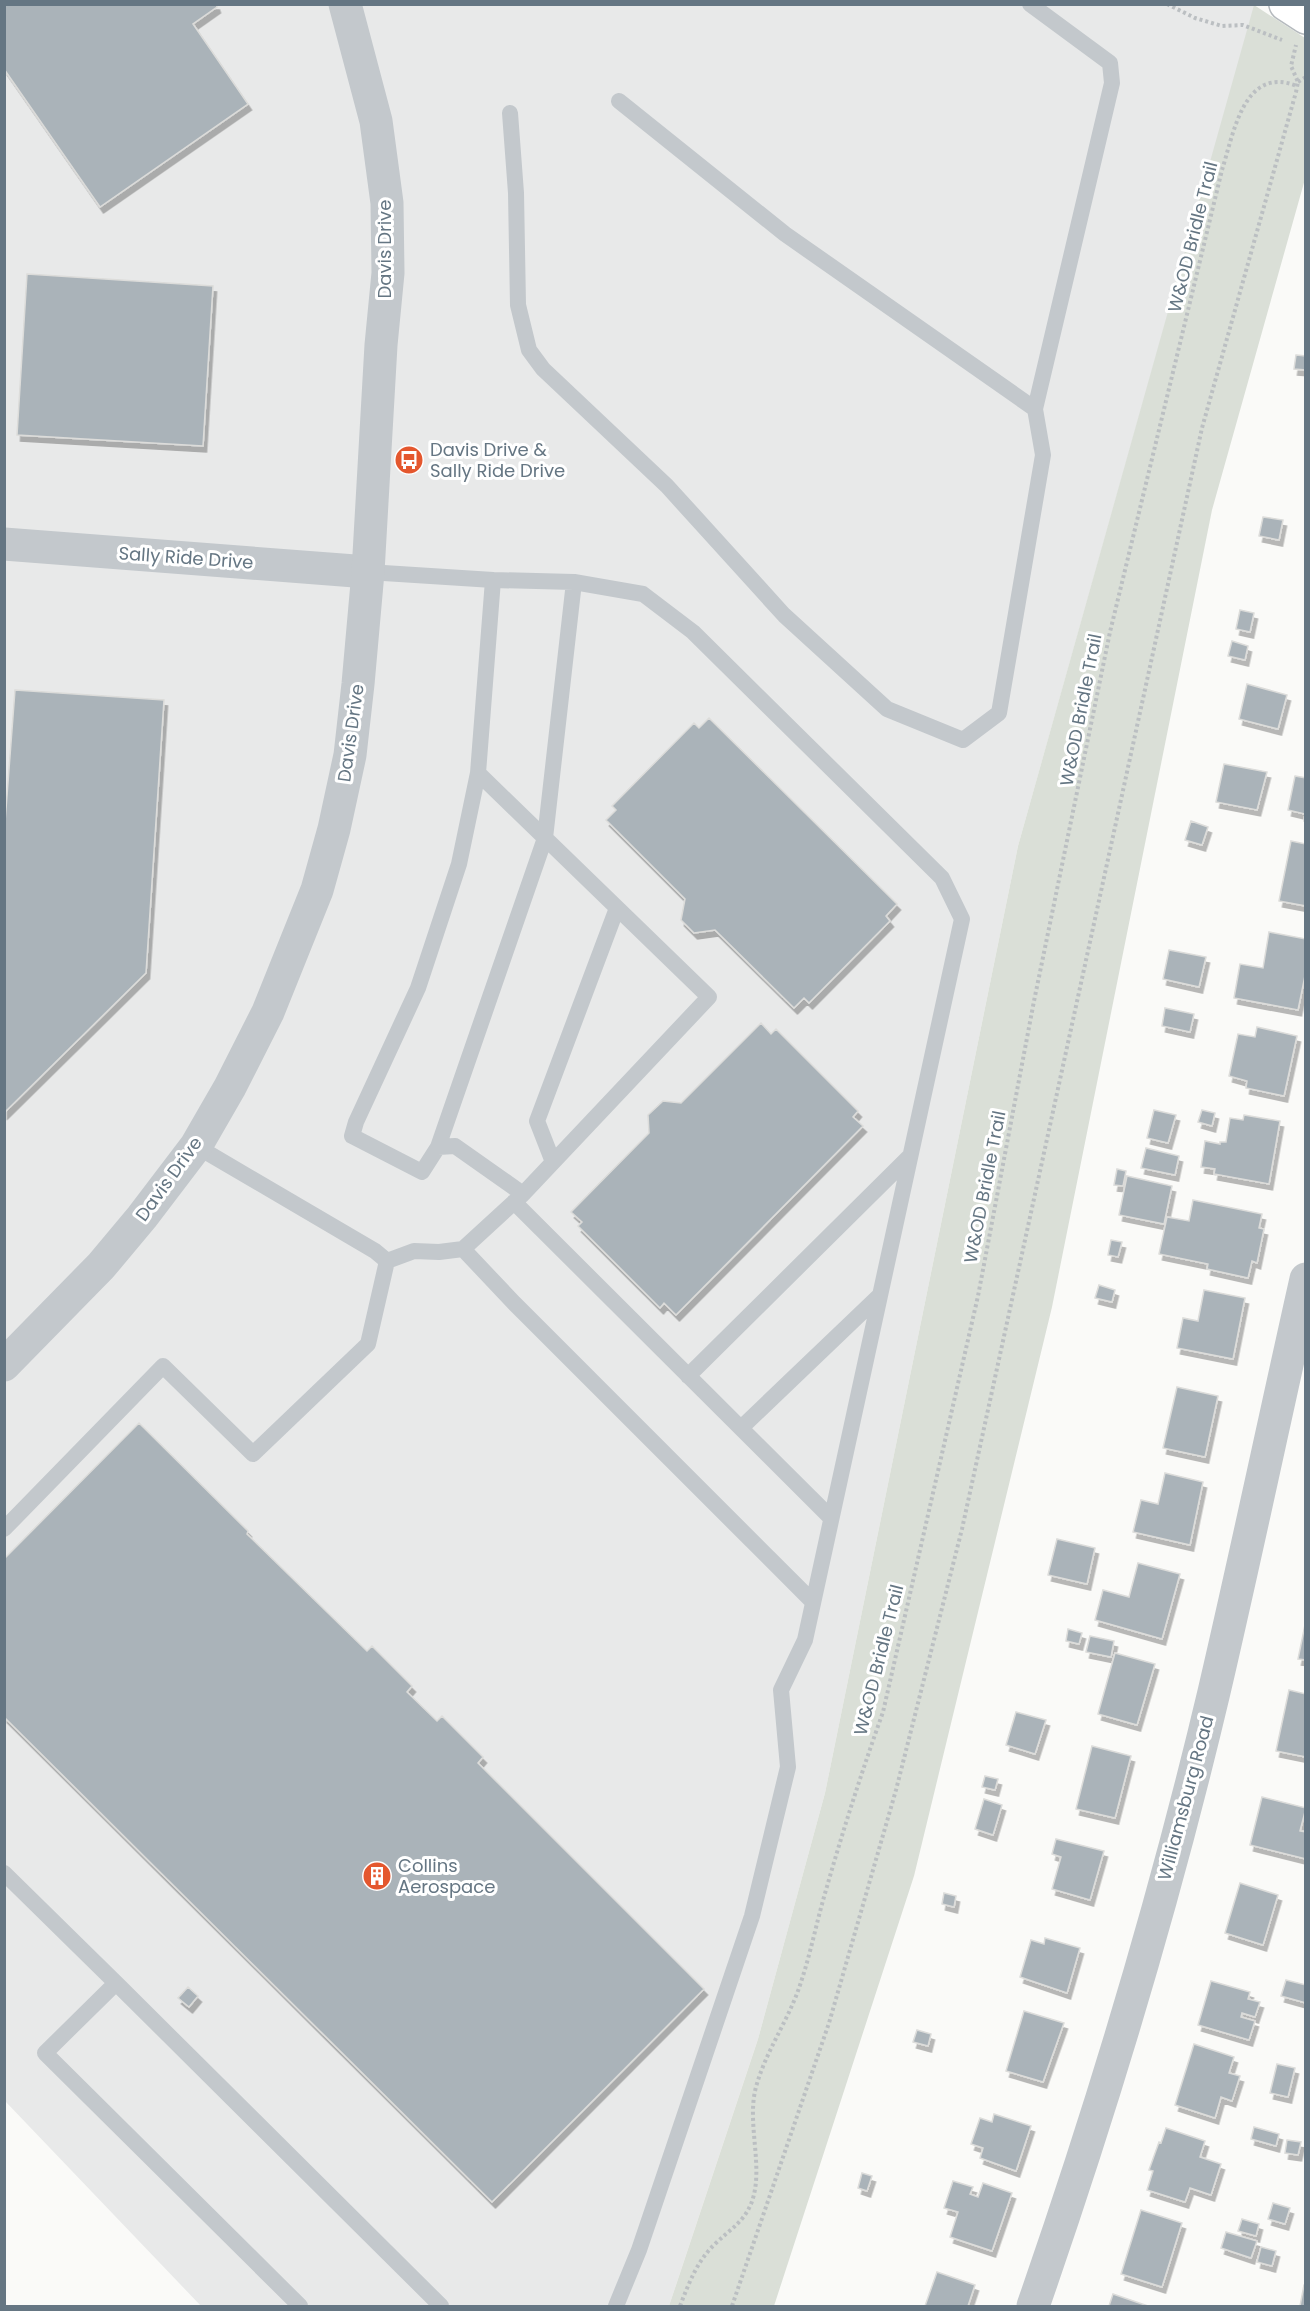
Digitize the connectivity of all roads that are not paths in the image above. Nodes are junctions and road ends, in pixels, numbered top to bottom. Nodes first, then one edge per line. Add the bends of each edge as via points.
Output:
1 (345, 4) edge
2 (1030, 4) edge
3 (1286, 4) edge
4 (1300, 35) edge
5 (619, 101) dead end
6 (510, 113) dead end
7 (1035, 409) junction
8 (4, 544) edge
9 (368, 572) junction
10 (493, 580) junction
11 (574, 582) junction
12 (478, 773) junction
13 (545, 838) junction
14 (617, 908) junction
15 (196, 1146) junction
16 (438, 1148) junction
17 (910, 1155) junction
18 (553, 1162) junction
19 (518, 1198) junction
20 (463, 1249) junction
21 (387, 1261) junction
22 (1305, 1280) edge
23 (879, 1296) junction
24 (4, 1365) edge
25 (688, 1376) junction
26 (741, 1428) junction
27 (831, 1518) junction
28 (4, 1529) edge
29 (813, 1602) junction
30 (4, 1872) edge
31 (116, 1983) junction
32 (300, 2307) edge
33 (441, 2307) edge
34 (616, 2307) edge
35 (1033, 2307) edge

1 - 9 street, Davis Drive via 376,121 387,203 388,273
2 - 7 lane via 1110,63 1112,83
3 - 4 main road
5 - 7 lane via 786,234
6 - 7 lane via 518,305 529,350 543,369 667,486 784,615 887,709 963,741 999,713 1043,455
8 - 9 street, Sally Ride Drive
9 - 10 lane
9 - 15 street, Davis Drive via 350,755 317,890 268,1012
10 - 11 lane
10 - 12 lane
11 - 13 lane
11 - 17 lane via 643,594 693,632 942,878 962,920
12 - 13 lane
12 - 16 lane via 459,864 418,988 352,1136 422,1172
13 - 14 lane
13 - 16 lane
14 - 18 lane via 537,1121
14 - 18 lane via 709,997
15 - 21 lane
15 - 24 street, Davis Drive via 101,1266
16 - 19 lane via 455,1146
17 - 23 lane
17 - 25 lane
18 - 19 lane
19 - 20 lane
19 - 25 lane
20 - 21 lane via 414,1251
20 - 29 lane
21 - 28 lane via 368,1344 253,1454 163,1366
22 - 35 street, Williamsburg Road via 1214,1693 1144,1960
23 - 26 lane
23 - 27 lane
25 - 26 lane
26 - 27 lane
27 - 29 lane
29 - 34 lane via 805,1640 781,1690 788,1767 752,1916
30 - 31 lane
31 - 32 lane via 45,2053
31 - 33 lane

